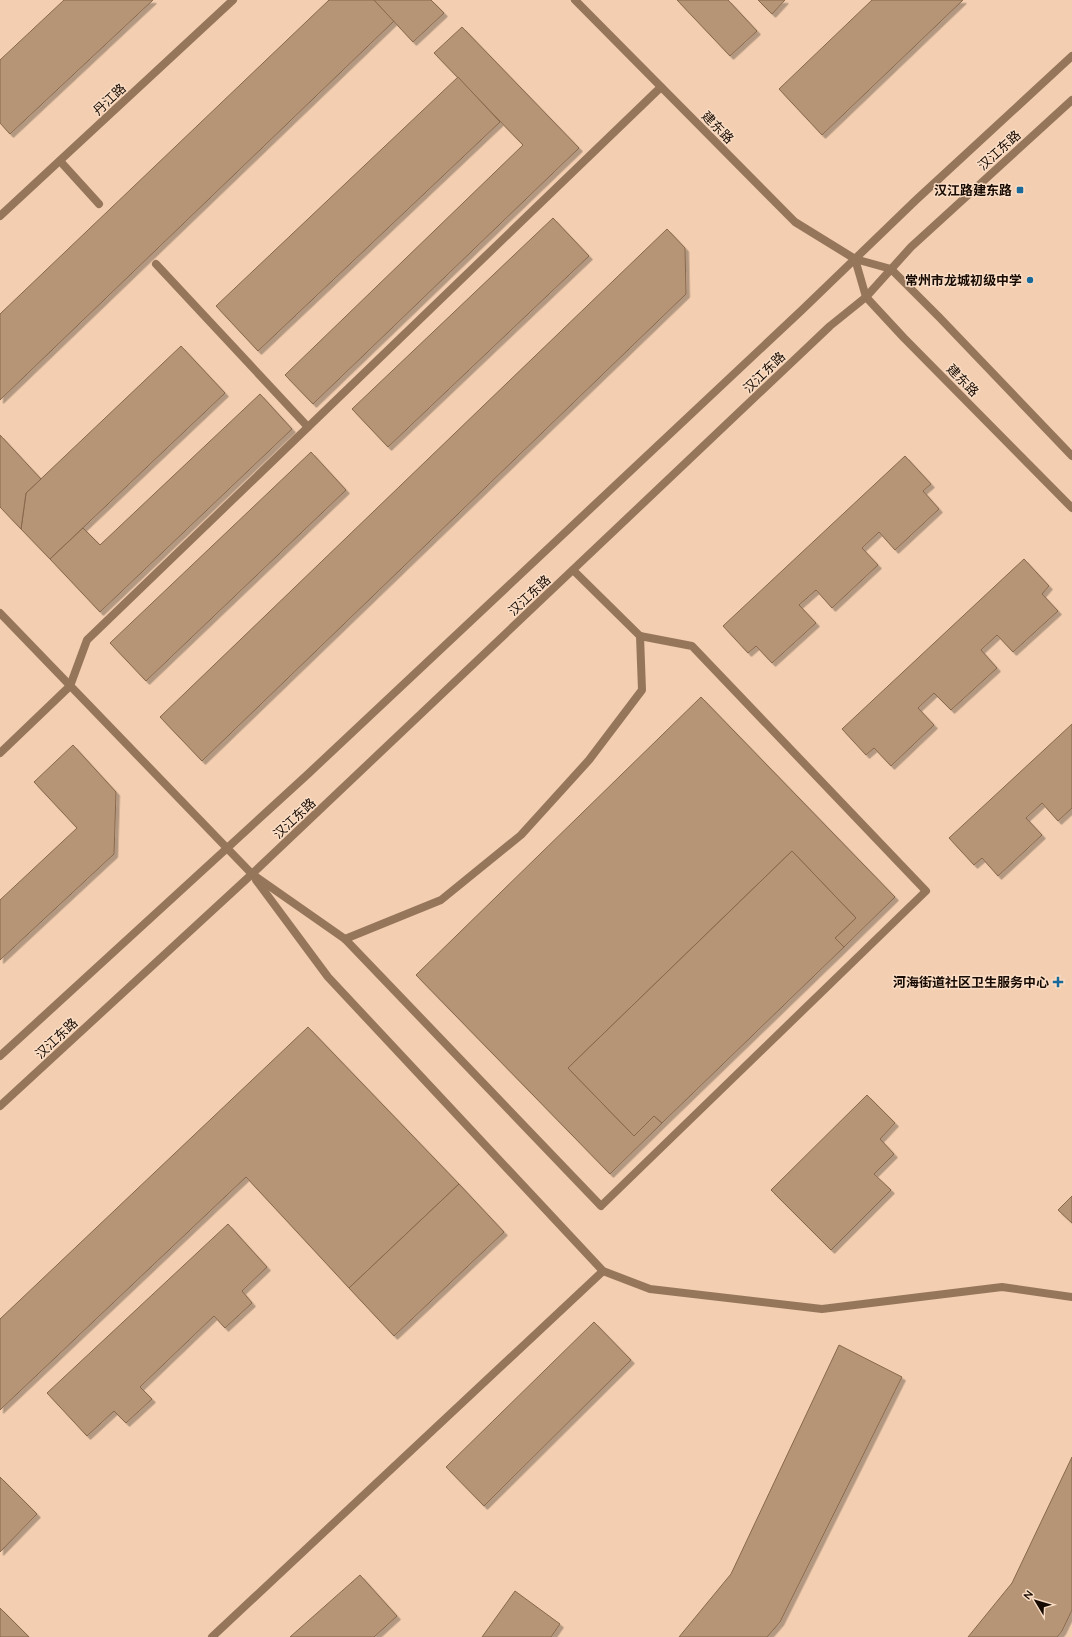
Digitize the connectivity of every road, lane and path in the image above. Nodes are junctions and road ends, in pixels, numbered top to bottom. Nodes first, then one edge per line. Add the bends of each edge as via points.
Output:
1 (234, 0) edge
2 (575, 0) edge
3 (1072, 56) edge
4 (661, 87) junction
5 (1072, 100) edge
6 (60, 161) junction
7 (99, 204) dead end
8 (0, 216) edge
9 (855, 259) junction
10 (156, 264) dead end
11 (891, 269) junction
12 (866, 297) junction
13 (308, 427) junction
14 (1072, 456) edge
15 (1072, 508) edge
16 (573, 570) junction
17 (0, 613) edge
18 (640, 636) junction
19 (70, 686) junction
20 (0, 753) edge
21 (226, 848) junction
22 (252, 874) junction
23 (345, 939) junction
24 (0, 1056) edge
25 (0, 1106) edge
26 (603, 1270) junction
27 (1072, 1296) edge
28 (212, 1637) edge

1 - 6 street, 丹江路
2 - 4 street, 建东路
3 - 9 street, 汉江东路
4 - 9 street, 建东路 via 795,222
4 - 13 street
5 - 11 street, 汉江东路 via 911,247
6 - 7 street
6 - 8 street, 丹江路
9 - 11 street, 建东路
9 - 12 street, 建东路
9 - 21 street, 汉江东路
10 - 13 street
11 - 12 street, 汉江东路
11 - 14 street, 建东路
12 - 15 street, 建东路
12 - 16 street, 汉江东路 via 830,326
13 - 19 street via 87,640
16 - 18 street
16 - 22 street, 汉江东路
17 - 19 street
18 - 23 street via 642,690 588,760 521,835 441,900
18 - 23 street via 692,646 926,891 601,1206
19 - 20 street
19 - 21 street
21 - 22 street
21 - 24 street, 汉江东路
22 - 23 street
22 - 25 street, 汉江东路
22 - 26 street via 328,977
26 - 27 street via 650,1289 822,1309 1002,1287
26 - 28 street

